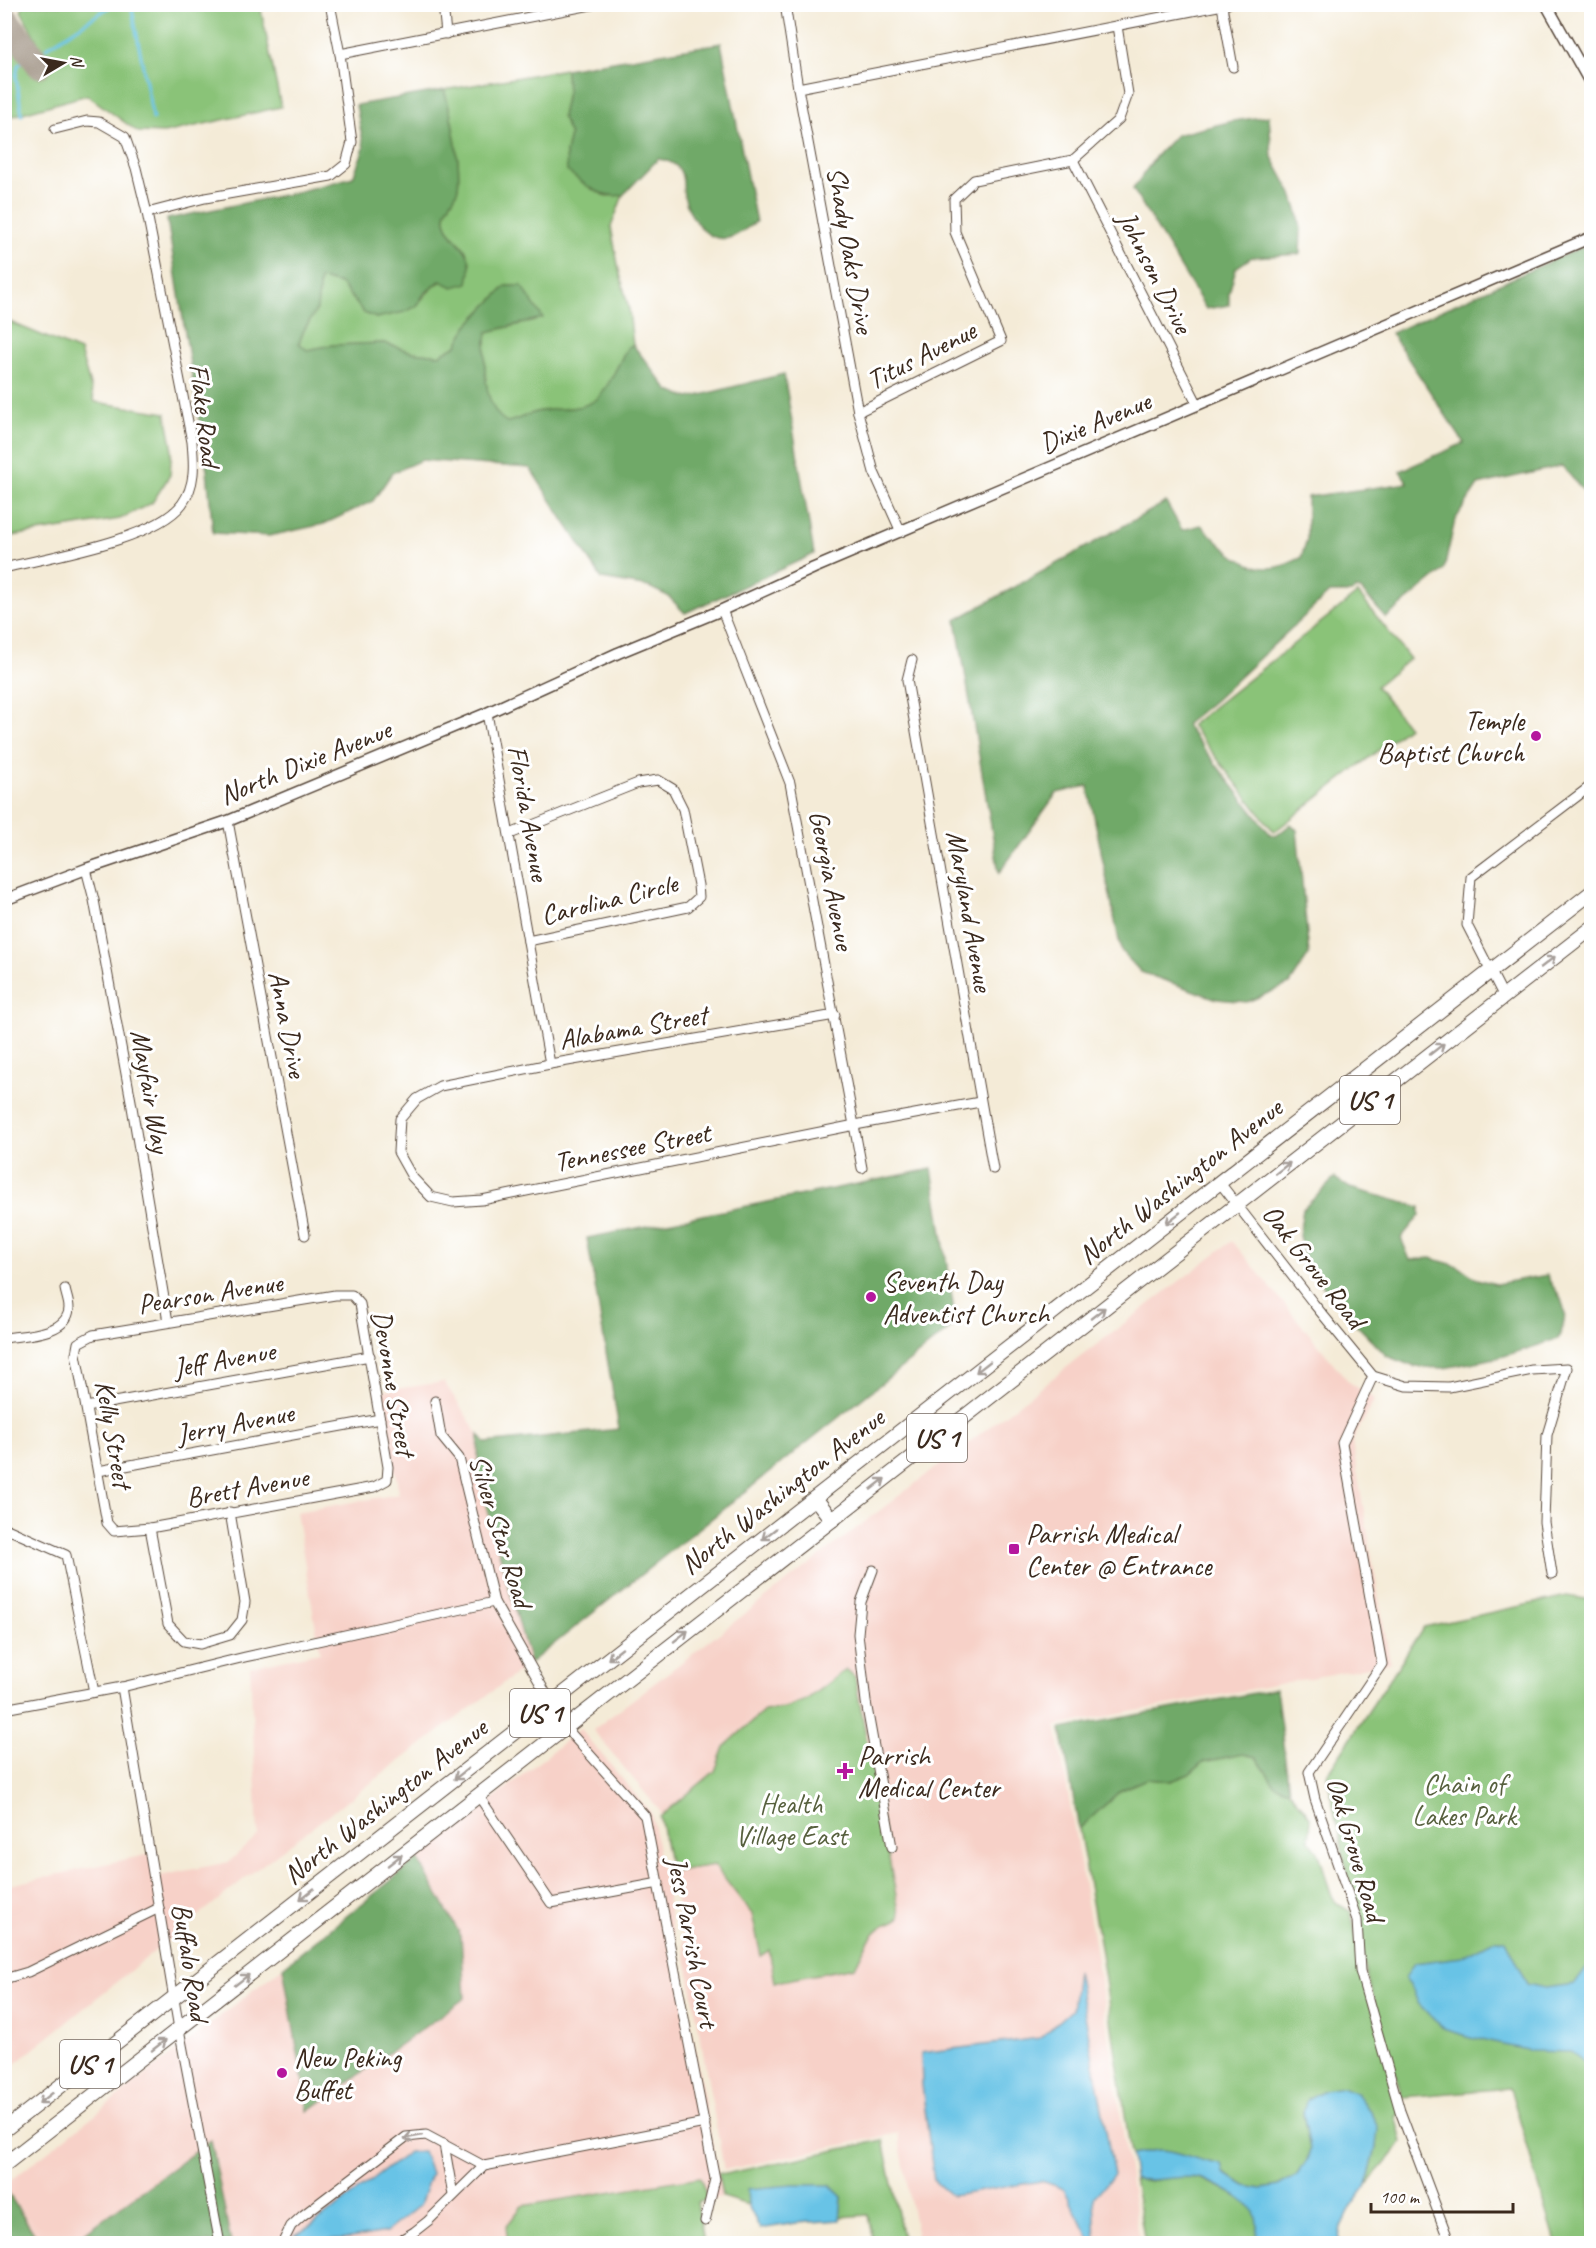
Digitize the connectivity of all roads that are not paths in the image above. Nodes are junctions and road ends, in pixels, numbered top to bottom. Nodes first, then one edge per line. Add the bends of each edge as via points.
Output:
1 (330, 4) edge
2 (443, 4) edge
3 (596, 4) edge
4 (785, 4) edge
5 (1546, 4) edge
6 (1225, 5) edge
7 (1117, 26) junction
8 (446, 34) junction
9 (340, 54) junction
10 (1233, 67) dead end
11 (1592, 86) edge
12 (798, 88) junction
13 (55, 129) dead end
14 (1073, 160) junction
15 (147, 213) junction
16 (1592, 237) edge
17 (1197, 404) junction
18 (858, 412) junction
19 (901, 532) junction
20 (4, 568) edge
21 (722, 610) junction
22 (618, 653) joint
23 (912, 660) dead end
24 (487, 713) junction
25 (1592, 785) edge
26 (228, 821) junction
27 (510, 834) junction
28 (86, 869) junction
29 (1592, 892) edge
30 (4, 900) edge
31 (1592, 928) edge
32 (528, 941) junction
33 (1491, 971) junction
34 (1504, 997) junction
35 (835, 1014) junction
36 (550, 1064) junction
37 (440, 1086) joint
38 (980, 1102) junction
39 (855, 1125) junction
40 (862, 1168) dead end
41 (993, 1169) dead end
42 (1220, 1183) junction
43 (1236, 1204) junction
44 (305, 1235) dead end
45 (66, 1289) dead end
46 (352, 1295) joint
47 (168, 1322) junction
48 (4, 1338) edge
49 (78, 1343) joint
50 (370, 1356) junction
51 (1373, 1376) junction
52 (435, 1401) dead end
53 (86, 1407) junction
54 (380, 1419) junction
55 (98, 1471) junction
56 (387, 1480) joint
57 (815, 1498) junction
58 (230, 1512) junction
59 (832, 1520) junction
60 (5, 1528) edge
61 (150, 1528) junction
62 (114, 1532) joint
63 (873, 1570) dead end
64 (1552, 1574) dead end
65 (494, 1602) junction
66 (122, 1687) junction
67 (94, 1692) junction
68 (551, 1703) junction
69 (4, 1709) edge
70 (566, 1727) junction
71 (478, 1796) junction
72 (892, 1846) dead end
73 (659, 1883) junction
74 (159, 1908) junction
75 (4, 1979) edge
76 (175, 1998) junction
77 (179, 2030) junction
78 (705, 2123) junction
79 (4, 2130) edge
80 (444, 2144) junction
81 (4, 2165) edge
82 (484, 2166) junction
83 (453, 2195) junction
84 (705, 2221) dead end
85 (220, 2244) edge
86 (282, 2244) edge
87 (394, 2244) edge
88 (1450, 2244) edge

1 - 9 street
2 - 8 street
3 - 8 street
4 - 12 street, Shady Oaks Drive
5 - 11 street
6 - 7 street
6 - 10 street
7 - 12 street
7 - 14 street via 1128,94 1119,119
8 - 9 street
9 - 15 street via 351,142 346,164 331,176 205,198
12 - 18 street, Shady Oaks Drive
13 - 15 street, Flake Road via 99,122 125,137
14 - 17 street, Johnson Drive
14 - 18 street, Titus Avenue via 974,180 954,199 955,232 1000,341
15 - 20 street, Flake Road via 192,442 194,476 182,504 159,523 137,534
16 - 17 street, Dixie Avenue
17 - 19 street, Dixie Avenue
18 - 19 street, Shady Oaks Drive via 874,472
19 - 21 street, Dixie Avenue
21 - 22 street, Dixie Avenue
21 - 35 street, Georgia Avenue via 790,783
22 - 24 street, North Dixie Avenue
23 - 38 street, Maryland Avenue via 907,680
24 - 26 street, North Dixie Avenue
24 - 27 street, Florida Avenue
25 - 33 street via 1471,878 1467,925
26 - 28 street, North Dixie Avenue
26 - 44 street, Anna Drive
27 - 32 street, Florida Avenue
27 - 32 street, Carolina Circle via 638,783 658,780 673,789 683,809 698,885 699,897 688,907
28 - 30 street, North Dixie Avenue
28 - 47 street, Mayfair Way
29 - 33 main road, North Washington Avenue / US 1
34 -> 31 main road, North Washington Avenue / US 1
32 - 36 street, Florida Avenue
33 - 34 street
33 - 42 main road, North Washington Avenue / US 1
43 -> 34 main road, North Washington Avenue / US 1
35 - 36 street, Alabama Street
35 - 39 street, Georgia Avenue
36 - 37 street, Alabama Street
37 - 39 street, Tennessee Street via 417,1099 400,1119 398,1152 412,1177 431,1197 453,1202 483,1200
38 - 39 street, Tennessee Street
38 - 41 street, Maryland Avenue
39 - 40 street, Georgia Avenue
42 - 43 street, Oak Grove Road
42 -> 57 main road, North Washington Avenue / US 1
43 - 51 street, Oak Grove Road
59 -> 43 main road, North Washington Avenue / US 1
45 - 48 street via 69,1309 57,1328
46 - 47 street, Pearson Avenue
46 - 50 street, Devonne Street via 360,1304
47 - 49 street, Pearson Avenue via 93,1335
49 - 53 street, Kelly Street via 76,1353
50 - 53 street, Jeff Avenue
50 - 54 street, Devonne Street
51 - 64 street via 1406,1386 1449,1387 1532,1370 1568,1368 1547,1435 1544,1522
51 - 88 street, Oak Grove Road via 1342,1443 1382,1664 1309,1772 1357,1920 1360,1971 1400,2111
52 - 65 street, Silver Star Road via 441,1436 459,1458
53 - 55 street, Kelly Street
54 - 55 street, Jerry Avenue
54 - 56 street, Devonne Street
55 - 62 street, Kelly Street via 107,1523
56 - 58 street, Brett Avenue via 374,1487
57 - 59 main road
57 -> 68 main road, North Washington Avenue / US 1
58 - 61 street, Brett Avenue
58 - 61 street via 245,1602 242,1620 230,1635 200,1644 184,1641 168,1624
70 -> 59 main road, North Washington Avenue / US 1
60 - 67 street via 66,1555
61 - 62 street, Brett Avenue
63 - 72 street via 861,1602 858,1634
65 - 66 street
65 - 68 street, Silver Star Road
66 - 67 street
66 - 74 street, Buffalo Road
67 - 69 street
68 - 70 street, Jess Parrish Court
68 -> 76 main road, North Washington Avenue / US 1
70 - 71 main road, North Washington Avenue / US 1
70 - 73 street, Jess Parrish Court via 645,1816
71 - 73 street via 551,1903
77 -> 71 main road, North Washington Avenue / US 1
73 - 78 street, Jess Parrish Court
74 - 75 street via 28,1972
74 - 76 street, Buffalo Road
76 - 77 street, Buffalo Road
76 -> 79 main road, North Washington Avenue / US 1
81 -> 77 main road, North Washington Avenue / US 1
77 - 85 street, Buffalo Road
78 - 82 street
78 - 84 street, Jess Parrish Court via 715,2179
80 - 82 street
80 - 83 street
80 -> 86 street via 426,2134 406,2137 302,2216 291,2226
82 - 83 street
83 - 87 street via 421,2227

